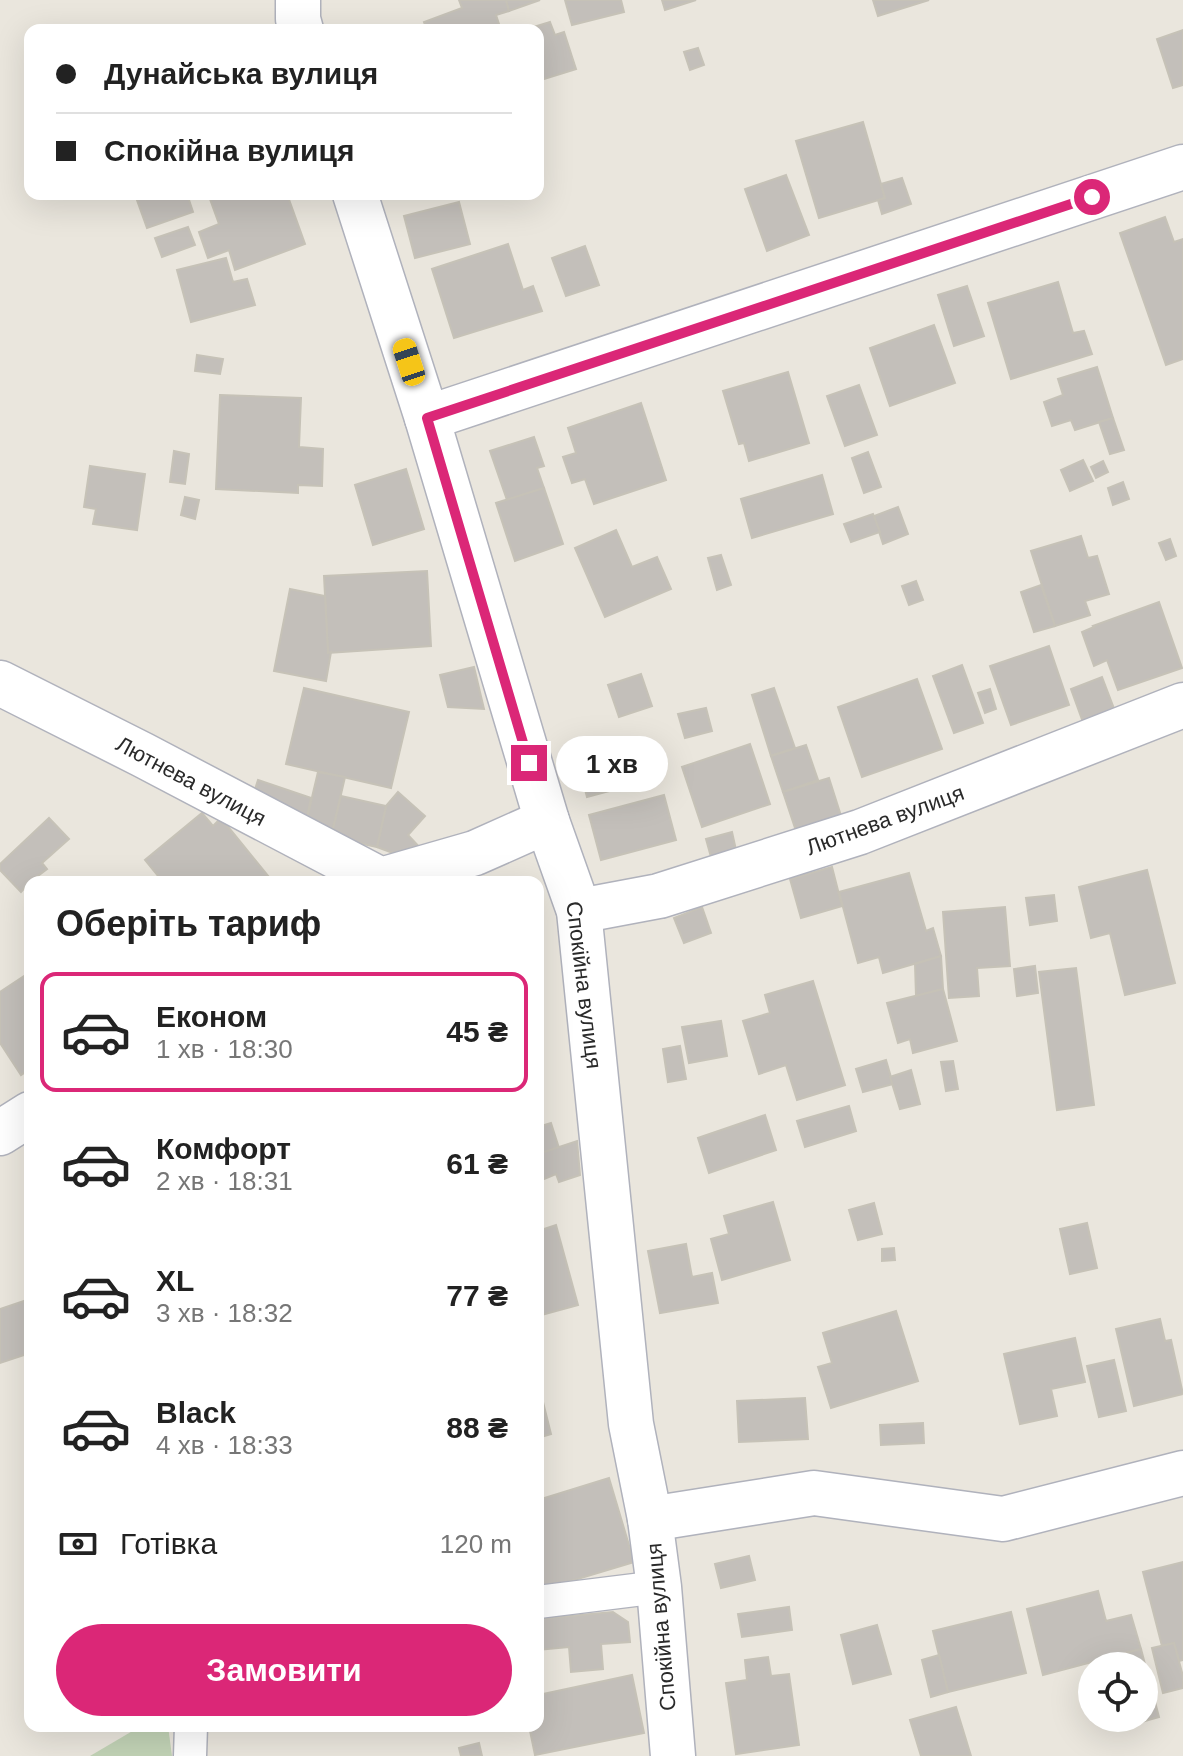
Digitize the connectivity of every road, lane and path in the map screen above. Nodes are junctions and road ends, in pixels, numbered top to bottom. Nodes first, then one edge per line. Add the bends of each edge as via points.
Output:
1 (298, 0) edge
2 (299, 24) edge
3 (1183, 167) edge
4 (357, 200) edge
5 (427, 418) junction
6 (0, 683) edge
7 (1183, 705) edge
8 (547, 821) junction
9 (371, 876) edge
10 (397, 876) edge
11 (579, 911) junction
12 (24, 1118) edge
13 (0, 1133) edge
14 (1183, 1473) edge
15 (650, 1519) junction
16 (659, 1587) junction
17 (544, 1601) edge
18 (191, 1732) edge
19 (190, 1756) edge
20 (673, 1756) edge

1 - 2 street
3 - 5 street
4 - 5 street, Спокійна вулиця
5 - 8 street, Спокійна вулиця
6 - 9 street, Лютнева вулиця
7 - 11 street, Лютнева вулиця via 860,832 659,896
8 - 10 street, Лютнева вулиця via 475,853
8 - 11 street, Спокійна вулиця
11 - 15 street, Спокійна вулиця via 631,1424
12 - 13 street
14 - 15 street via 1003,1519 814,1493
15 - 16 street, Спокійна вулиця
16 - 17 lane
16 - 20 street, Спокійна вулиця
18 - 19 lane

